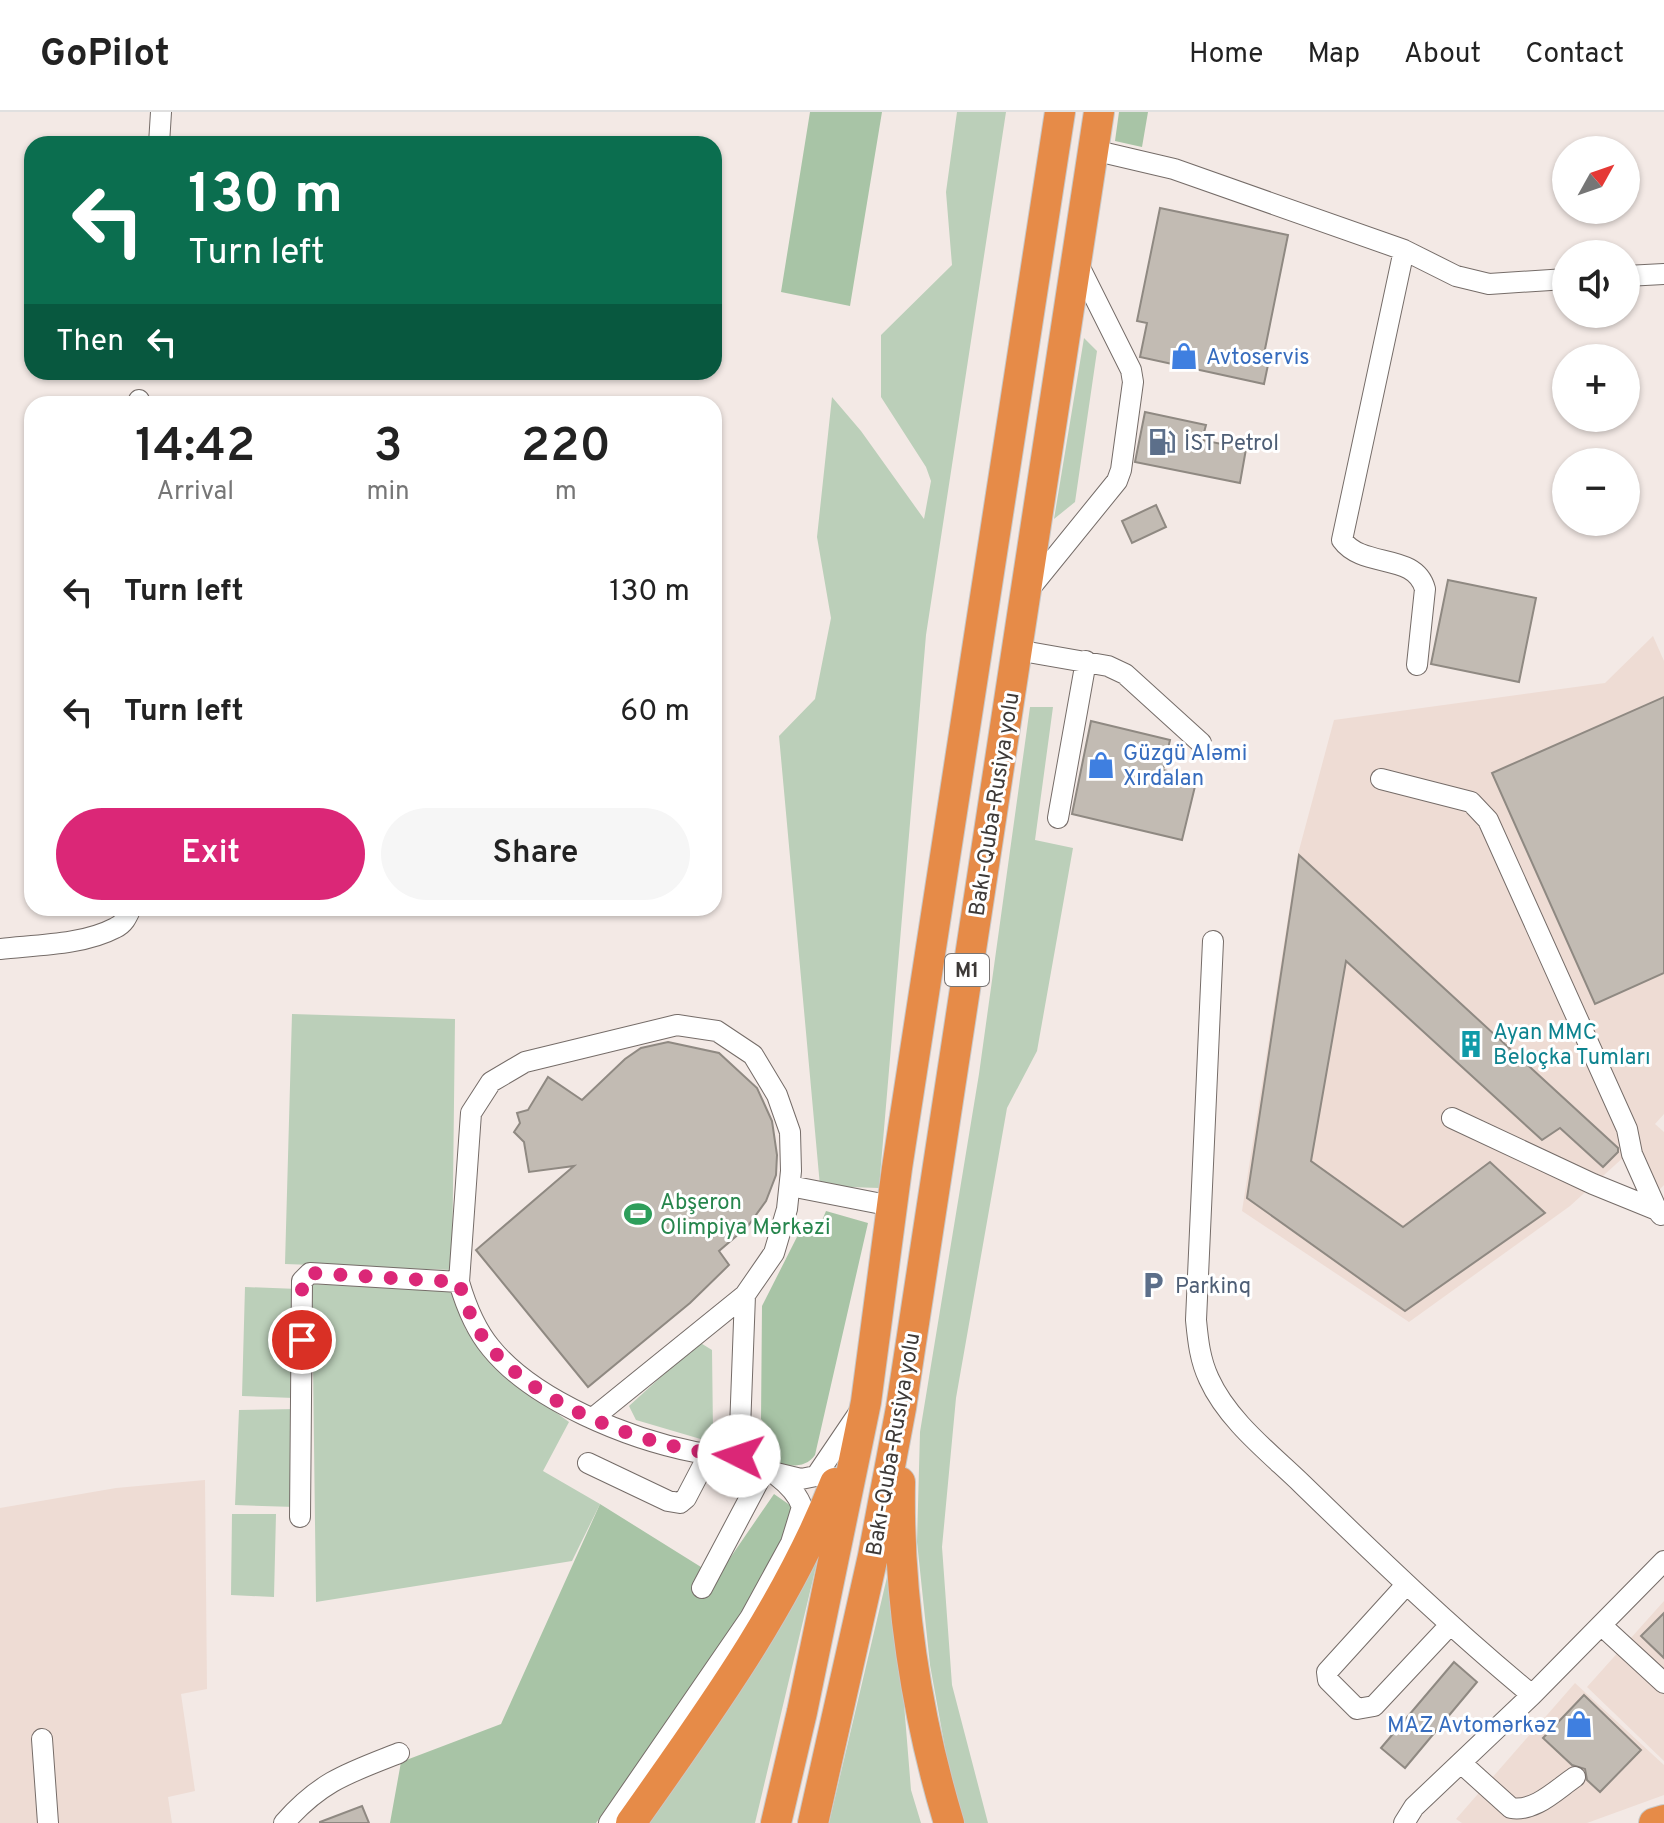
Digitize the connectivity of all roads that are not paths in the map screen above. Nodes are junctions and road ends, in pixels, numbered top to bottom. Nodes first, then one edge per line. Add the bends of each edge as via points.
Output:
1 (161, 112) edge
2 (1060, 112) edge
3 (1099, 112) edge
4 (160, 136) edge
5 (1093, 150) junction
6 (1404, 250) junction
7 (1076, 260) junction
8 (1664, 274) edge
9 (1640, 275) edge
10 (1552, 280) edge
11 (1025, 596) junction
12 (1017, 650) junction
13 (1086, 661) junction
14 (1417, 665) dead end
15 (1201, 743) dead end
16 (1381, 779) dead end
17 (1058, 818) dead end
18 (126, 916) edge
19 (1213, 941) dead end
20 (0, 949) edge
21 (1452, 1118) dead end
22 (790, 1186) junction
23 (892, 1206) junction
24 (1660, 1214) edge
25 (459, 1282) junction
26 (745, 1295) junction
27 (866, 1402) junction
28 (901, 1408) junction
29 (593, 1418) junction
30 (709, 1454) junction
31 (739, 1456) junction
32 (588, 1463) dead end
33 (765, 1469) junction
34 (300, 1517) dead end
35 (1664, 1561) edge
36 (1406, 1585) junction
37 (702, 1588) dead end
38 (1601, 1625) junction
39 (1449, 1626) junction
40 (1664, 1683) edge
41 (1532, 1695) junction
42 (42, 1739) dead end
43 (399, 1753) dead end
44 (1461, 1763) junction
45 (1575, 1777) dead end
46 (1664, 1820) edge
47 (48, 1823) edge
48 (284, 1823) edge
49 (609, 1823) edge
50 (631, 1823) edge
51 (776, 1823) edge
52 (813, 1823) edge
53 (949, 1823) edge
54 (1404, 1823) edge
55 (1654, 1823) edge

1 - 4 lane
2 - 23 highway, Bakı-Quba-Rusiya yolu / M1
3 - 5 highway, Bakı-Quba-Rusiya yolu / M1
5 - 6 lane via 1174,169
5 - 7 highway, Bakı-Quba-Rusiya yolu / M1
6 - 10 lane via 1456,276 1489,284
6 - 14 lane via 1342,540 1351,553 1412,569 1423,578
7 - 11 highway, Bakı-Quba-Rusiya yolu / M1
7 - 11 lane via 1131,370 1121,470
8 - 9 lane
11 - 12 highway, Bakı-Quba-Rusiya yolu / M1
12 - 13 lane
12 - 28 highway, Bakı-Quba-Rusiya yolu / M1
13 - 15 lane via 1125,674
13 - 17 lane
16 - 24 lane via 1471,802 1488,820
18 - 20 lane via 116,928 86,937
19 - 36 lane via 1196,1320 1200,1353 1210,1381 1246,1429
21 - 24 lane
22 - 23 lane
22 - 25 lane via 790,1132 777,1095 753,1055 717,1031 677,1025 525,1062 491,1082 471,1113
22 - 26 lane via 774,1253
23 - 27 highway, Bakı-Quba-Rusiya yolu / M1
25 - 29 lane via 477,1327 505,1364
25 - 34 lane via 310,1273 302,1281
26 - 29 lane
26 - 31 lane
27 - 33 lane via 816,1476 801,1479
27 - 50 highway via 813,1538 783,1594
27 - 51 highway, Bakı-Quba-Rusiya yolu / M1
28 - 52 highway, Bakı-Quba-Rusiya yolu / M1
28 - 53 highway via 901,1550 909,1628 922,1714
29 - 30 lane via 662,1444
30 - 31 lane
30 - 32 lane via 680,1503
31 - 33 lane
33 - 37 lane
33 - 49 lane via 798,1495 801,1518 791,1543 750,1618
35 - 38 lane
36 - 39 lane
36 - 39 lane via 1327,1672 1328,1680 1357,1709 1374,1706
38 - 40 lane
38 - 41 lane
39 - 41 lane
41 - 44 lane
42 - 47 lane
43 - 48 lane via 324,1785
44 - 45 lane via 1511,1808 1520,1810
44 - 54 lane
46 - 55 highway

